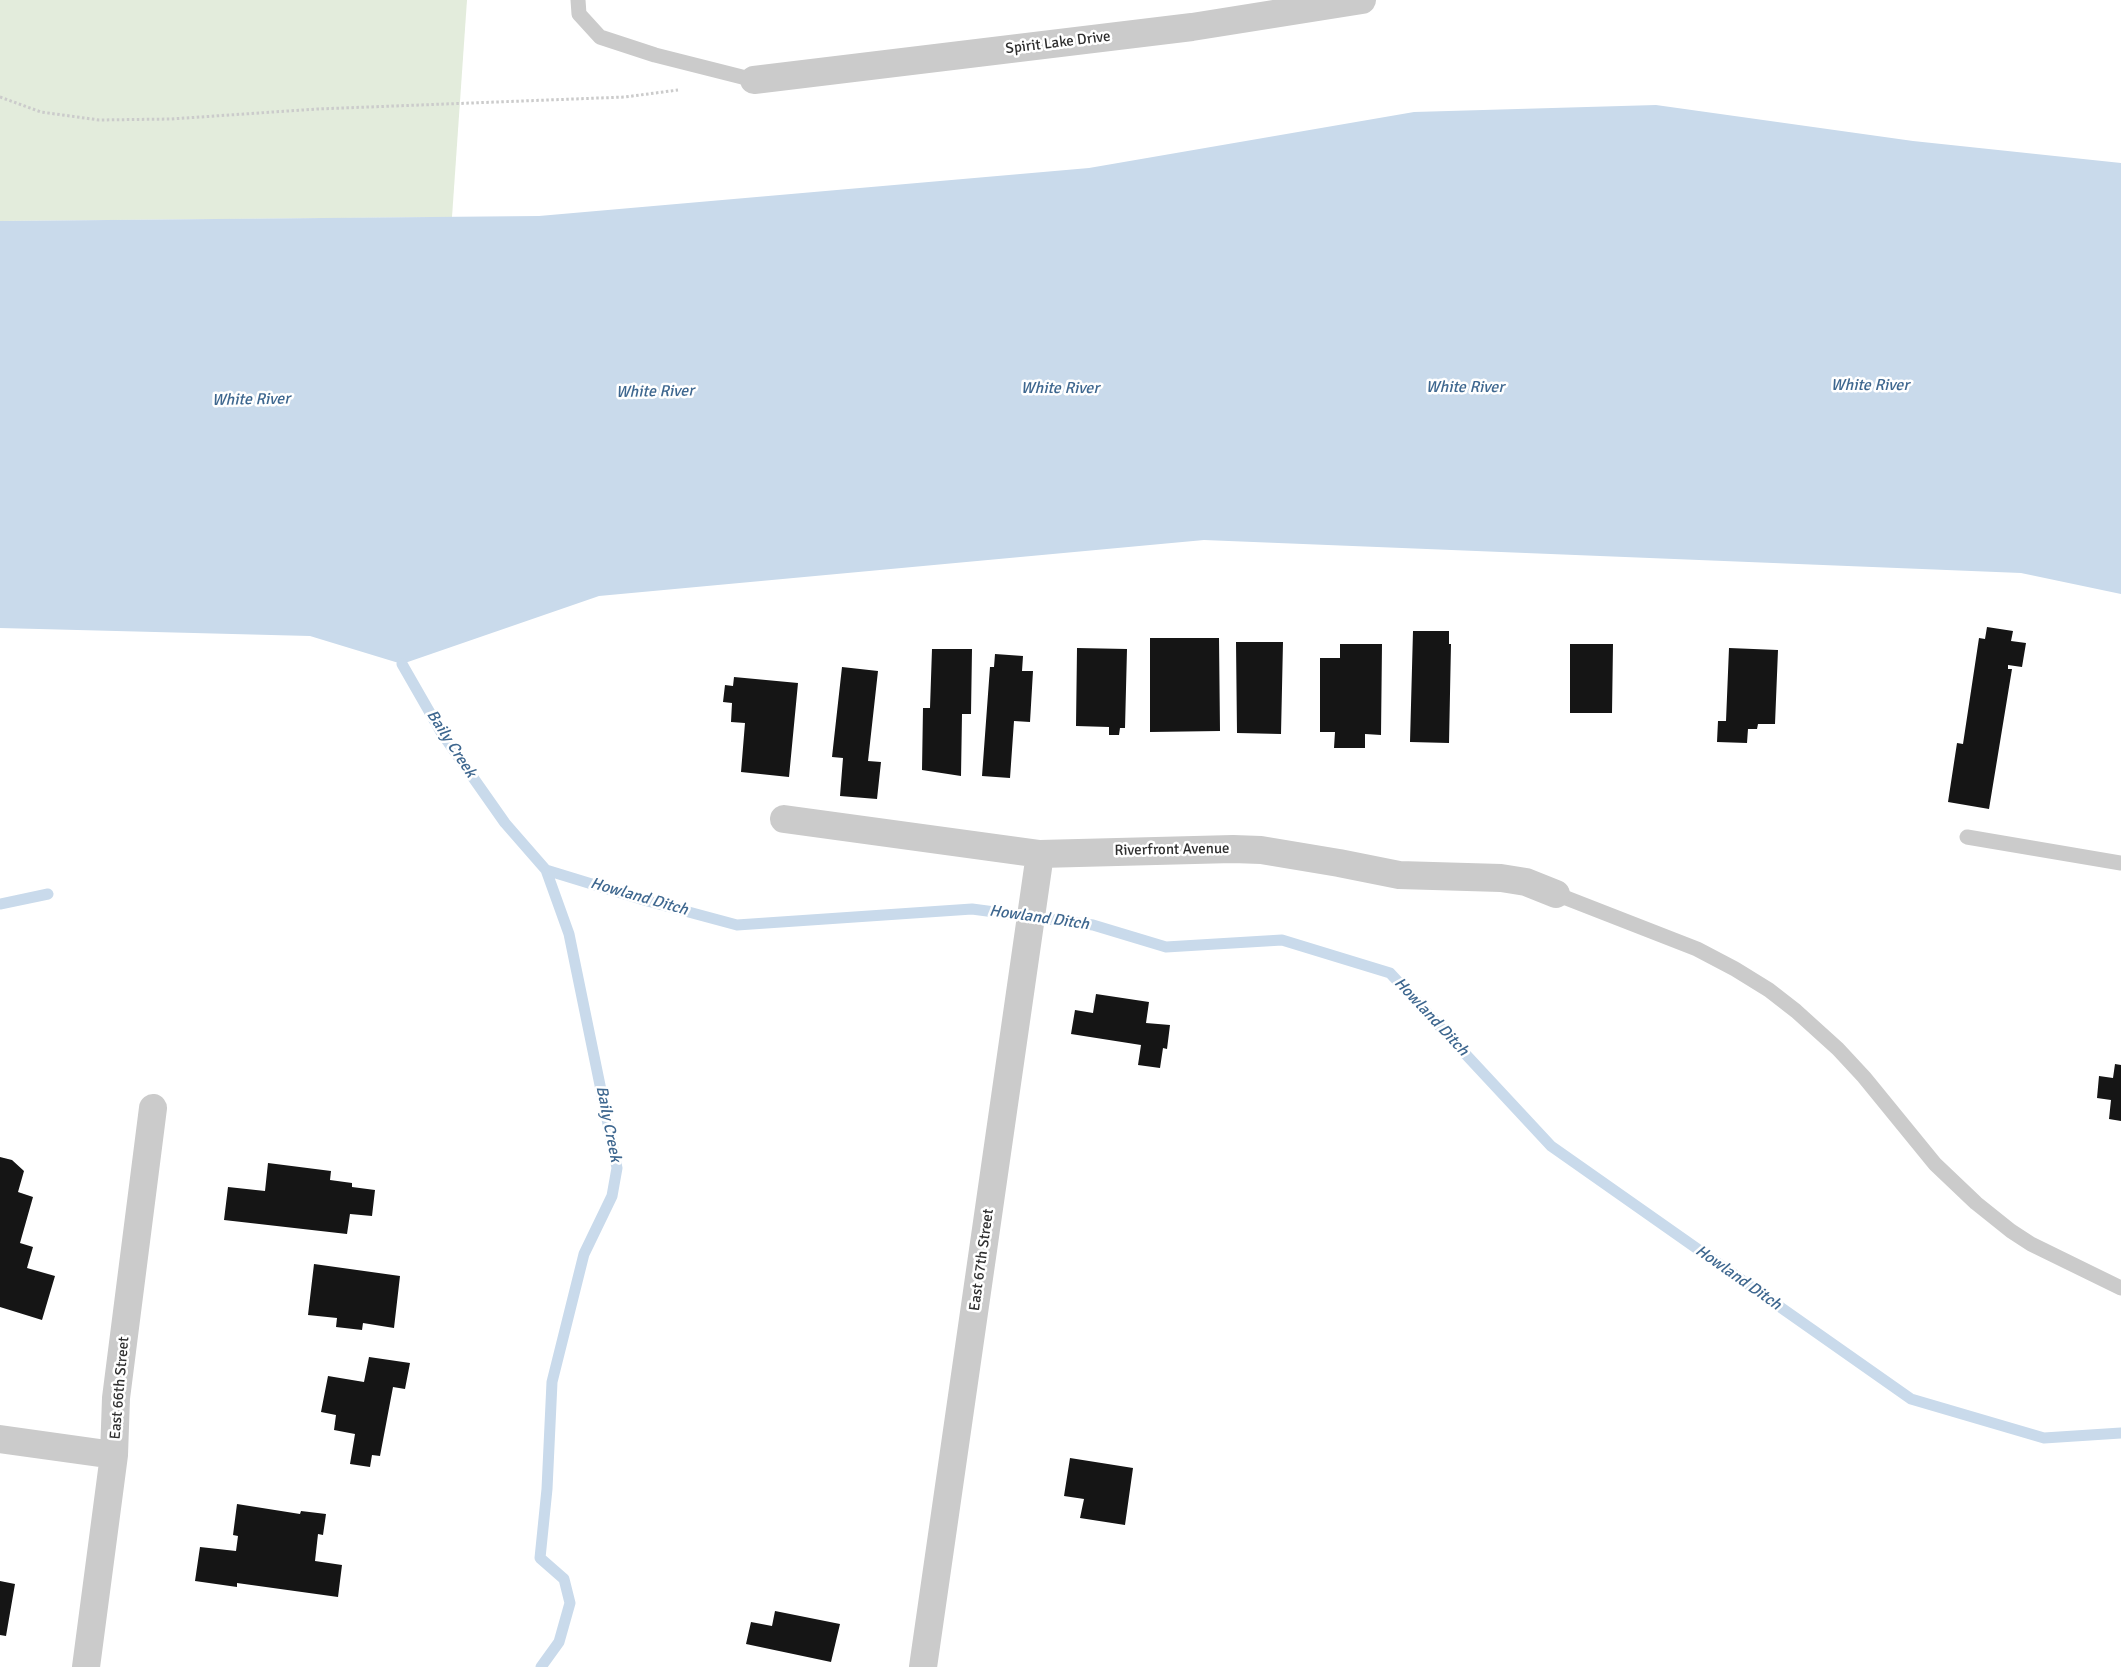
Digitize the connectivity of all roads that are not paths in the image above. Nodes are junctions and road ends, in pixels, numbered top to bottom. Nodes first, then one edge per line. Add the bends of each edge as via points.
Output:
1 (578, 0) edge
2 (1362, 0) edge
3 (754, 80) joint
4 (784, 818) dead end
5 (1968, 837) dead end
6 (1040, 854) junction
7 (2121, 863) edge
8 (1556, 894) joint
9 (153, 1108) dead end
10 (2121, 1288) edge
11 (0, 1439) edge
12 (114, 1455) junction
13 (86, 1667) edge
14 (923, 1667) edge

1 - 3 lane via 579,14 600,37 655,55
2 - 3 street, Spirit Lake Drive via 1192,27
4 - 6 street, Riverfront Avenue
5 - 7 lane
6 - 8 street, Riverfront Avenue via 1261,850 1398,875 1501,878 1526,882
6 - 14 street, East 67th Street
8 - 10 lane via 1697,949 1769,990 1838,1049 1935,1164 1976,1203 2031,1244
9 - 12 street, East 66th Street via 116,1398
11 - 12 street
12 - 13 street, East 66th Street

